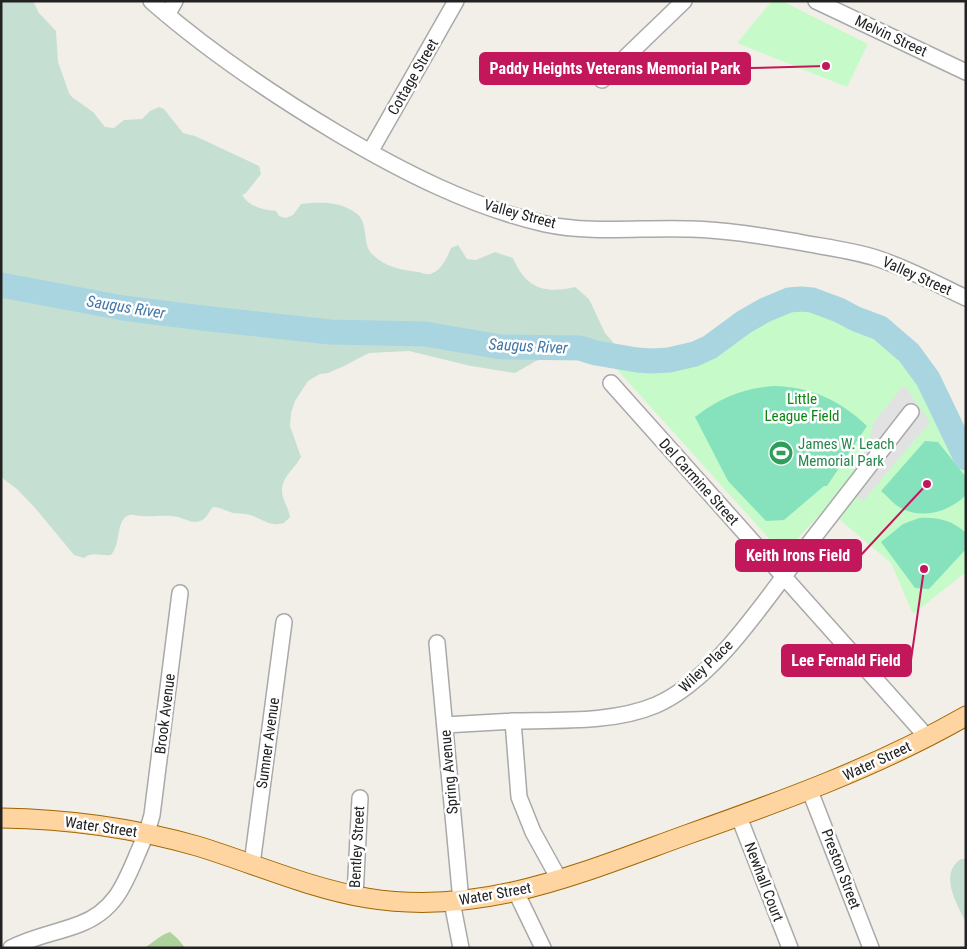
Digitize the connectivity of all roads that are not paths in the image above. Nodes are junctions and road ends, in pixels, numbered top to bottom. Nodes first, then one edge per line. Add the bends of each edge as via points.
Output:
1 (152, 1) edge
2 (175, 1) edge
3 (456, 1) edge
4 (684, 1) edge
5 (816, 1) edge
6 (167, 15) junction
7 (966, 72) edge
8 (602, 80) dead end
9 (370, 152) junction
10 (966, 298) edge
11 (611, 383) dead end
12 (911, 412) dead end
13 (784, 577) junction
14 (180, 593) dead end
15 (284, 622) dead end
16 (436, 643) dead end
17 (966, 716) edge
18 (513, 721) junction
19 (445, 725) junction
20 (927, 737) junction
21 (810, 791) junction
22 (360, 798) dead end
23 (739, 817) junction
24 (1, 818) edge
25 (147, 834) junction
26 (252, 864) junction
27 (559, 879) junction
28 (516, 892) junction
29 (355, 896) junction
30 (457, 902) junction
31 (11, 948) edge
32 (460, 948) edge
33 (543, 948) edge
34 (790, 948) edge
35 (871, 948) edge

1 - 6 street, Valley Street
2 - 6 street
3 - 9 street, Cottage Street
4 - 8 street
5 - 7 street, Melvin Street
6 - 9 street, Valley Street via 259,84
9 - 10 street, Valley Street via 461,196 545,224 592,229 716,230 832,248 878,259
11 - 13 street, Del Carmine Street
12 - 13 street, Wiley Place
13 - 18 street, Wiley Place via 717,659 670,698 642,710 605,717
13 - 20 street, Del Carmine Street
14 - 25 street, Brook Avenue via 154,805
15 - 26 street, Sumner Avenue
16 - 19 street, Spring Avenue
17 - 20 main road, Water Street
18 - 19 street, Wiley Place
18 - 27 street via 519,797 533,832
19 - 30 street, Spring Avenue
20 - 21 main road, Water Street
21 - 23 main road, Water Street
21 - 35 street, Preston Street
22 - 29 street, Bentley Street
23 - 27 main road, Water Street
23 - 34 street, Newhall Court
24 - 25 main road, Water Street via 48,820
25 - 26 main road, Water Street
25 - 31 street, Brook Avenue via 120,893 103,912
26 - 29 main road, Water Street
27 - 28 main road, Water Street
28 - 30 main road, Water Street
28 - 33 street
29 - 30 main road, Water Street via 402,902
30 - 32 street, Spring Avenue

